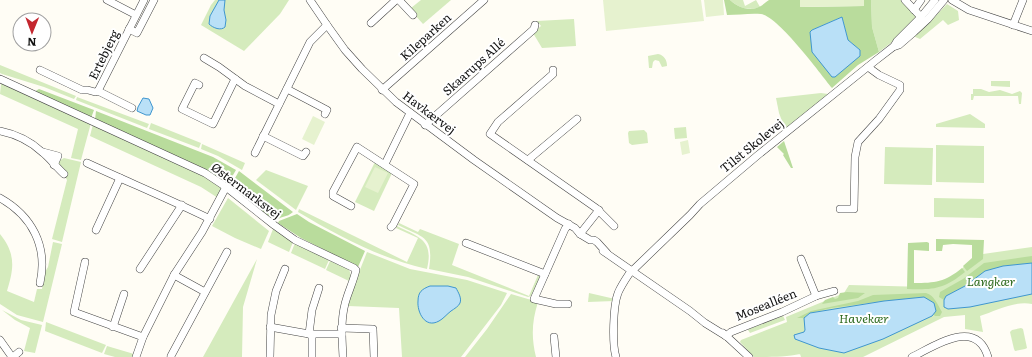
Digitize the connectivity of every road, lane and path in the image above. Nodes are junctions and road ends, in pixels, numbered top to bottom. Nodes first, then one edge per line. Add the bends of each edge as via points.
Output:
1 (107, 0) edge
2 (144, 0) edge
3 (154, 0) edge
4 (320, 0) edge
5 (396, 0) edge
6 (399, 0) edge
7 (484, 0) edge
8 (905, 0) edge
9 (921, 0) edge
10 (935, 0) edge
11 (944, 0) edge
12 (952, 0) edge
13 (1023, 0) edge
14 (311, 2) edge
15 (914, 10) junction
16 (136, 14) junction
17 (413, 15) dead end
18 (921, 17) junction
19 (371, 23) dead end
20 (327, 25) junction
21 (535, 25) dead end
22 (1013, 25) junction
23 (129, 29) junction
24 (1032, 32) edge
25 (893, 47) junction
26 (204, 58) dead end
27 (868, 67) junction
28 (40, 70) dead end
29 (553, 70) dead end
30 (235, 79) junction
31 (0, 80) edge
32 (199, 84) dead end
33 (287, 89) junction
34 (382, 90) junction
35 (98, 91) junction
36 (279, 104) junction
37 (132, 108) dead end
38 (410, 113) junction
39 (325, 114) dead end
40 (577, 119) dead end
41 (425, 125) junction
42 (0, 131) edge
43 (264, 136) junction
44 (306, 152) dead end
45 (255, 153) dead end
46 (528, 160) junction
47 (87, 163) dead end
48 (385, 164) junction
49 (64, 174) dead end
50 (120, 178) junction
51 (226, 187) junction
52 (0, 198) edge
53 (182, 205) junction
54 (351, 206) dead end
55 (840, 209) dead end
56 (599, 210) junction
57 (210, 219) junction
58 (568, 225) junction
59 (614, 226) dead end
60 (391, 227) dead end
61 (96, 230) dead end
62 (580, 234) junction
63 (466, 243) dead end
64 (227, 252) dead end
65 (801, 259) dead end
66 (85, 262) dead end
67 (140, 269) dead end
68 (285, 269) dead end
69 (631, 272) junction
70 (545, 274) junction
71 (174, 275) junction
72 (40, 283) dead end
73 (319, 288) dead end
74 (205, 292) junction
75 (834, 292) dead end
76 (124, 294) dead end
77 (816, 296) junction
78 (566, 306) dead end
79 (113, 327) junction
80 (270, 327) junction
81 (342, 331) junction
82 (311, 334) junction
83 (726, 336) junction
84 (143, 337) junction
85 (554, 337) dead end
86 (0, 340) edge
87 (15, 355) edge
88 (171, 356) dead end
89 (136, 357) edge
90 (270, 357) edge
91 (312, 357) edge
92 (343, 357) edge
93 (374, 357) edge
94 (556, 357) edge
95 (616, 357) edge
96 (750, 357) edge
97 (912, 357) edge
98 (988, 357) edge

1 - 16 street
2 - 16 street, Ertebjerg
3 - 23 street, Ertebjerg via 137,33
4 - 14 street
5 - 19 street
6 - 17 street
7 - 34 street, Kileparken
8 - 15 street
9 - 15 street
10 - 18 street, Tilst Skolevej
11 - 25 street, Tilst Skolevej via 914,32
12 - 22 street via 969,10
13 - 22 street
14 - 20 street, Havkærvej
15 - 18 street
16 - 23 street, Ertebjerg
18 - 25 street, Tilst Skolevej
20 - 33 street via 310,42
20 - 34 street, Havkærvej via 345,50
21 - 41 street, Skaarups Allé via 534,29
22 - 24 street
23 - 35 street, Ertebjerg
25 - 27 street, Tilst Skolevej
26 - 30 street
27 - 55 street via 901,87 858,142 854,209
27 - 69 street, Tilst Skolevej via 700,204
28 - 35 street via 82,90
29 - 46 street via 553,74 502,118 490,134
30 - 32 street via 213,124 182,109 195,83
30 - 36 street
31 - 51 street, Østermarksvej via 193,166
33 - 36 street
33 - 39 street via 327,110
34 - 38 street, Havkærvej
35 - 37 street
36 - 43 street
38 - 41 street, Havkærvej
38 - 48 street
40 - 46 street
41 - 58 street, Havkærvej
42 - 49 street via 12,133 23,139 42,152
43 - 44 street via 303,156
43 - 45 street
46 - 56 street
47 - 50 street
48 - 54 street via 357,147 333,192 333,196
48 - 60 street via 414,184
50 - 53 street
50 - 61 street
51 - 57 street
51 - 81 street, Østermarksvej via 295,240 356,270 342,314
52 - 72 street via 19,212 33,228 41,252 43,272
53 - 57 street
53 - 67 street
56 - 59 street
56 - 62 street
57 - 71 street
58 - 62 street, Havkærvej
58 - 70 street
62 - 69 street, Havkærvej
63 - 70 street
64 - 74 street
65 - 77 street, Mosealléen
66 - 79 street via 74,312
68 - 80 street via 274,300
69 - 83 street, Havkærvej
69 - 95 street, Tilst Skolevej via 622,285 616,302 613,345
70 - 78 street via 534,299
71 - 74 street
71 - 84 street
73 - 82 street via 312,310
74 - 88 street
75 - 77 street, Mosealléen
76 - 79 street
77 - 83 street, Mosealléen
79 - 84 street
80 - 82 street
80 - 90 street
81 - 82 street
81 - 92 street, Østermarksvej
81 - 93 street via 373,329
82 - 91 street
83 - 96 street, Havkærvej
84 - 89 street
85 - 94 street
86 - 87 street
97 - 98 street via 950,339 963,336 980,343

